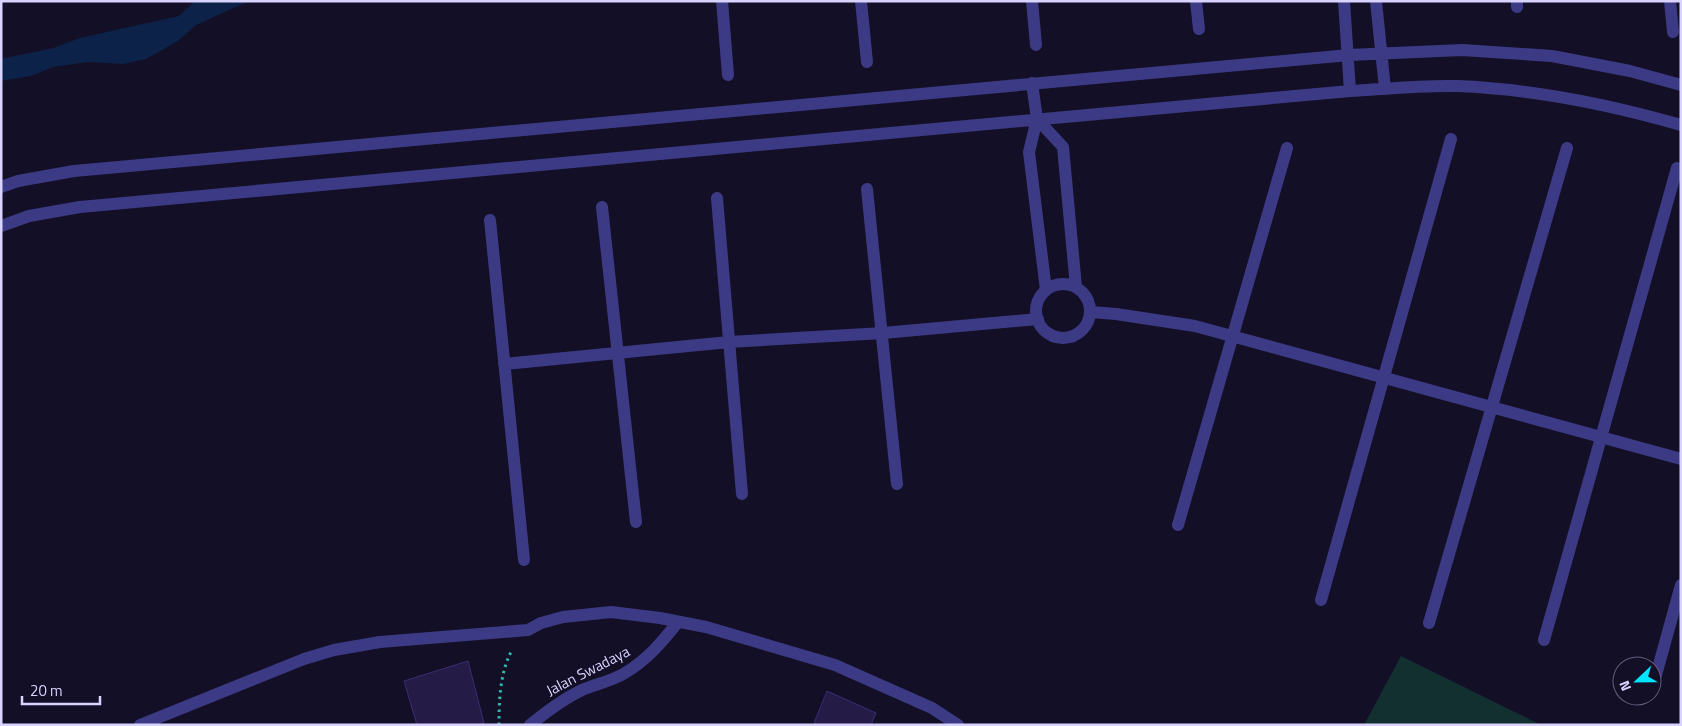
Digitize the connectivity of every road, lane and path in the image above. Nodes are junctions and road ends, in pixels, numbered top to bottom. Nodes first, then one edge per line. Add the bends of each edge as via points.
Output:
1 (722, 1) edge
2 (861, 1) edge
3 (1032, 1) edge
4 (1196, 1) edge
5 (1344, 1) edge
6 (1376, 1) edge
7 (1670, 1) edge
8 (1199, 29) dead end
9 (1673, 32) dead end
10 (1036, 45) dead end
11 (1382, 54) junction
12 (1349, 55) junction
13 (867, 62) dead end
14 (728, 75) dead end
15 (1032, 84) junction
16 (1681, 85) edge
17 (1384, 89) junction
18 (1350, 91) junction
19 (1037, 119) junction
20 (1681, 125) edge
21 (1451, 139) dead end
22 (1287, 148) dead end
23 (1567, 148) dead end
24 (1677, 168) dead end
25 (1, 187) edge
26 (867, 189) dead end
27 (717, 198) dead end
28 (602, 207) dead end
29 (490, 220) dead end
30 (1, 226) edge
31 (1076, 287) junction
32 (1046, 290) junction
33 (1090, 312) junction
34 (1038, 320) junction
35 (883, 333) junction
36 (1233, 337) junction
37 (729, 342) junction
38 (618, 353) junction
39 (504, 364) junction
40 (1383, 378) junction
41 (1491, 408) junction
42 (1601, 438) junction
43 (1681, 460) edge
44 (897, 484) dead end
45 (742, 494) dead end
46 (636, 522) dead end
47 (1178, 525) dead end
48 (524, 560) dead end
49 (1681, 585) edge
50 (1321, 600) dead end
51 (678, 622) junction
52 (1429, 623) dead end
53 (528, 630) junction
54 (1544, 640) dead end
55 (1661, 656) edge
56 (146, 724) edge
57 (499, 725) edge
58 (530, 725) edge
59 (958, 725) edge

1 - 14 street
2 - 13 street
3 - 10 street
4 - 8 street
5 - 12 street
6 - 11 street
7 - 9 street
11 - 12 street
11 - 16 street via 1462,50 1552,56
11 - 17 street
12 - 15 street
12 - 18 street
15 - 19 street
15 - 25 street via 74,171
17 - 18 street
17 - 20 street via 1456,86 1545,94 1624,109
18 - 19 street
19 - 30 street via 80,207 29,216
19 - 31 street via 1062,147
19 - 32 street via 1029,152
21 - 40 street
22 - 36 street
23 - 41 street
24 - 42 street
26 - 35 street
27 - 37 street
28 - 38 street
29 - 39 street
31 - 32 street via 1055,285
31 - 33 street via 1084,293
32 - 34 street via 1036,309
33 - 34 street via 1082,332 1073,337 1051,336
33 - 36 street via 1195,326
34 - 35 street
35 - 37 street
35 - 44 street
36 - 40 street
36 - 47 street
37 - 38 street
37 - 45 street
38 - 39 street
38 - 46 street
39 - 48 street
40 - 41 street
40 - 50 street
41 - 42 street
41 - 52 street
42 - 43 street
42 - 54 street
49 - 55 street
51 - 53 street via 611,612 563,617
51 - 58 street, Jalan Swadaya via 661,644 623,675 580,691 548,709
51 - 59 street via 706,627 835,665 932,708
53 - 56 street via 380,642 334,650 304,659
53 - 57 path via 516,642 506,663 499,702

